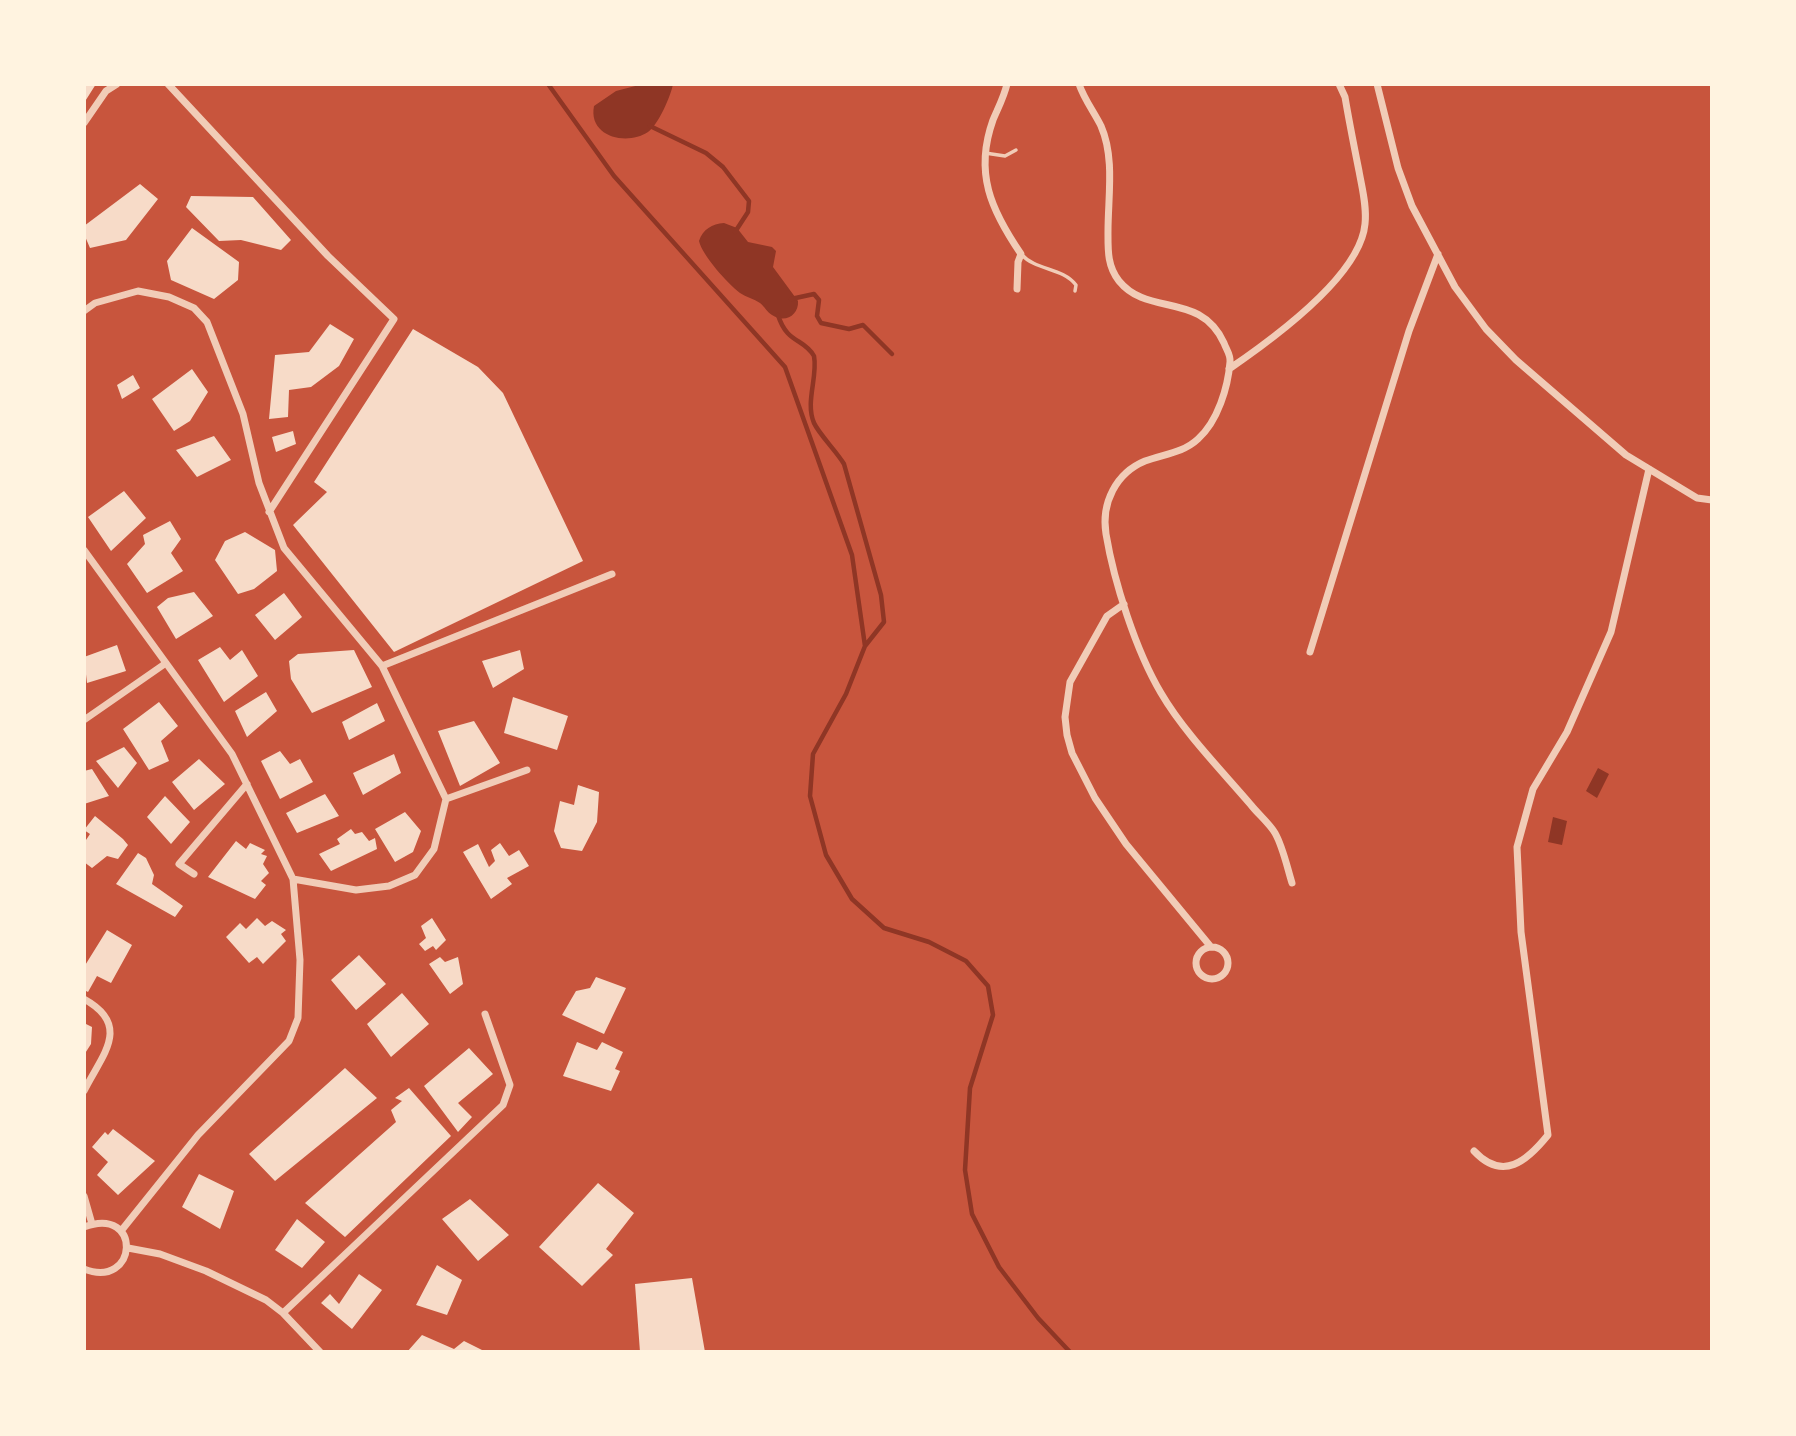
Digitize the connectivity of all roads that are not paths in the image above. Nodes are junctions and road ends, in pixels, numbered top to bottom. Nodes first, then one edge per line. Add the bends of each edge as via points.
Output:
1 (117, 84) edge
2 (168, 84) edge
3 (1007, 84) edge
4 (1079, 84) edge
5 (1339, 84) edge
6 (1377, 84) edge
7 (84, 122) edge
8 (1016, 150) dead end
9 (985, 152) junction
10 (1020, 247) junction
11 (1438, 254) junction
12 (1017, 289) dead end
13 (1075, 291) dead end
14 (84, 311) edge
15 (1229, 369) junction
16 (1649, 469) junction
17 (1712, 500) edge
18 (269, 512) junction
19 (84, 551) edge
20 (612, 575) dead end
21 (1125, 604) junction
22 (1310, 652) dead end
23 (166, 663) junction
24 (382, 666) junction
25 (84, 720) edge
26 (527, 770) dead end
27 (247, 784) junction
28 (446, 799) junction
29 (194, 874) dead end
30 (293, 879) junction
31 (1293, 883) dead end
32 (1211, 947) junction
33 (84, 999) edge
34 (485, 1014) dead end
35 (85, 1089) edge
36 (1474, 1151) dead end
37 (84, 1196) edge
38 (88, 1226) edge
39 (121, 1231) junction
40 (128, 1248) junction
41 (84, 1269) edge
42 (283, 1313) junction
43 (320, 1352) edge

1 - 7 street via 106,91
2 - 18 street via 328,256 394,319
3 - 9 street
4 - 15 street via 1101,127 1109,155 1108,260 1118,280 1136,296 1188,308 1206,319 1222,338 1231,359
5 - 15 street via 1362,188 1363,235 1335,281 1270,342
6 - 11 street via 1398,168
8 - 9 lane via 1005,156
9 - 10 street via 988,193 1003,228
10 - 12 street
10 - 13 lane via 1036,267 1068,276
11 - 16 street via 1463,298 1516,360 1626,456
11 - 22 street via 1409,331
14 - 18 street via 95,303 138,291 194,308 207,322 243,414
15 - 21 street via 1213,421 1198,439 1177,453 1143,462 1125,474 1105,505 1106,532
16 - 17 street via 1697,498
16 - 36 street via 1611,632 1567,732 1532,789 1517,847 1521,932 1548,1135 1533,1153 1501,1168 1484,1162
18 - 24 street via 284,548
19 - 23 street
20 - 24 street
21 - 31 street via 1161,694 1275,833
21 - 32 street via 1107,616 1070,682 1066,735 1095,798 1126,844
23 - 25 street
23 - 27 street via 232,754
24 - 28 street
26 - 28 street
27 - 29 street via 179,864
27 - 30 street
28 - 30 street via 434,849 415,875 389,886 356,890
30 - 39 street via 300,960 298,1018 289,1041 198,1135
32 - 32 street via 1200,952 1195,964 1201,976 1213,980 1224,975 1229,962 1223,951
33 - 35 street via 100,1010 111,1029 109,1047
34 - 42 street via 510,1085 503,1105
37 - 38 street
38 - 39 street via 107,1224
39 - 40 street
40 - 41 street via 122,1262 109,1270
40 - 42 street via 206,1271
42 - 43 street

